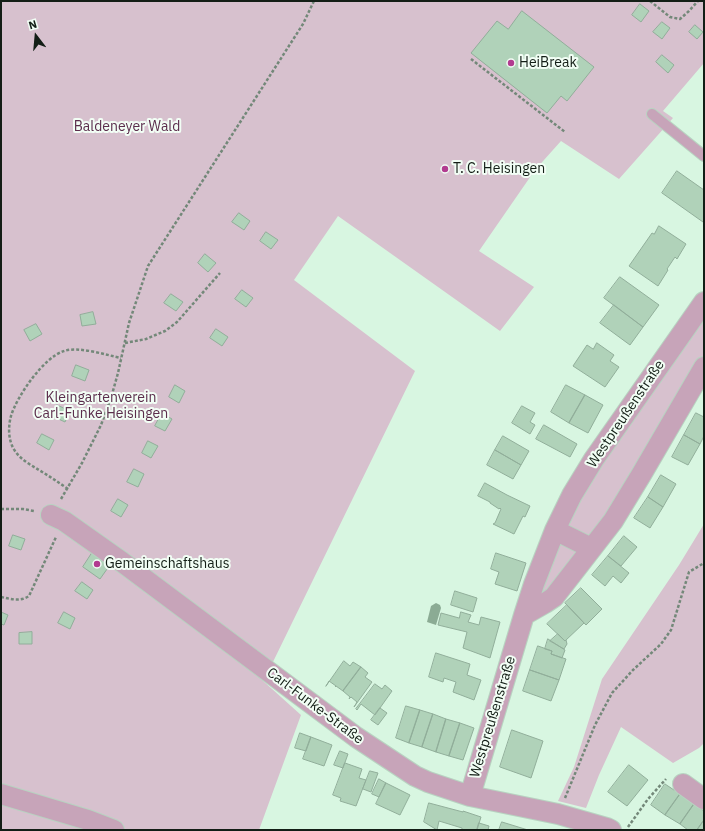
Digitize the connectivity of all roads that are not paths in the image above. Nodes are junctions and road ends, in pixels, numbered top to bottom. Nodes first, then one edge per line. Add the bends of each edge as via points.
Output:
1 (652, 114) dead end
2 (704, 156) edge
3 (704, 302) edge
4 (704, 367) edge
5 (57, 518) road end
6 (555, 530) junction
7 (591, 548) junction
8 (524, 615) junction
9 (683, 784) dead end
10 (1, 794) edge
11 (470, 796) junction
12 (704, 799) edge
13 (114, 830) edge
14 (611, 830) edge

1 - 2 lane
3 - 6 street, Westpreußenstraße via 594,459
4 - 7 street via 613,521
5 - 11 street, Carl-Funke-Straße via 122,562 356,738 415,776
6 - 7 street
6 - 8 street, Westpreußenstraße
7 - 8 street via 554,597
8 - 11 street, Westpreußenstraße
9 - 12 street
10 - 13 street
11 - 14 street, Carl-Funke-Straße via 558,814

